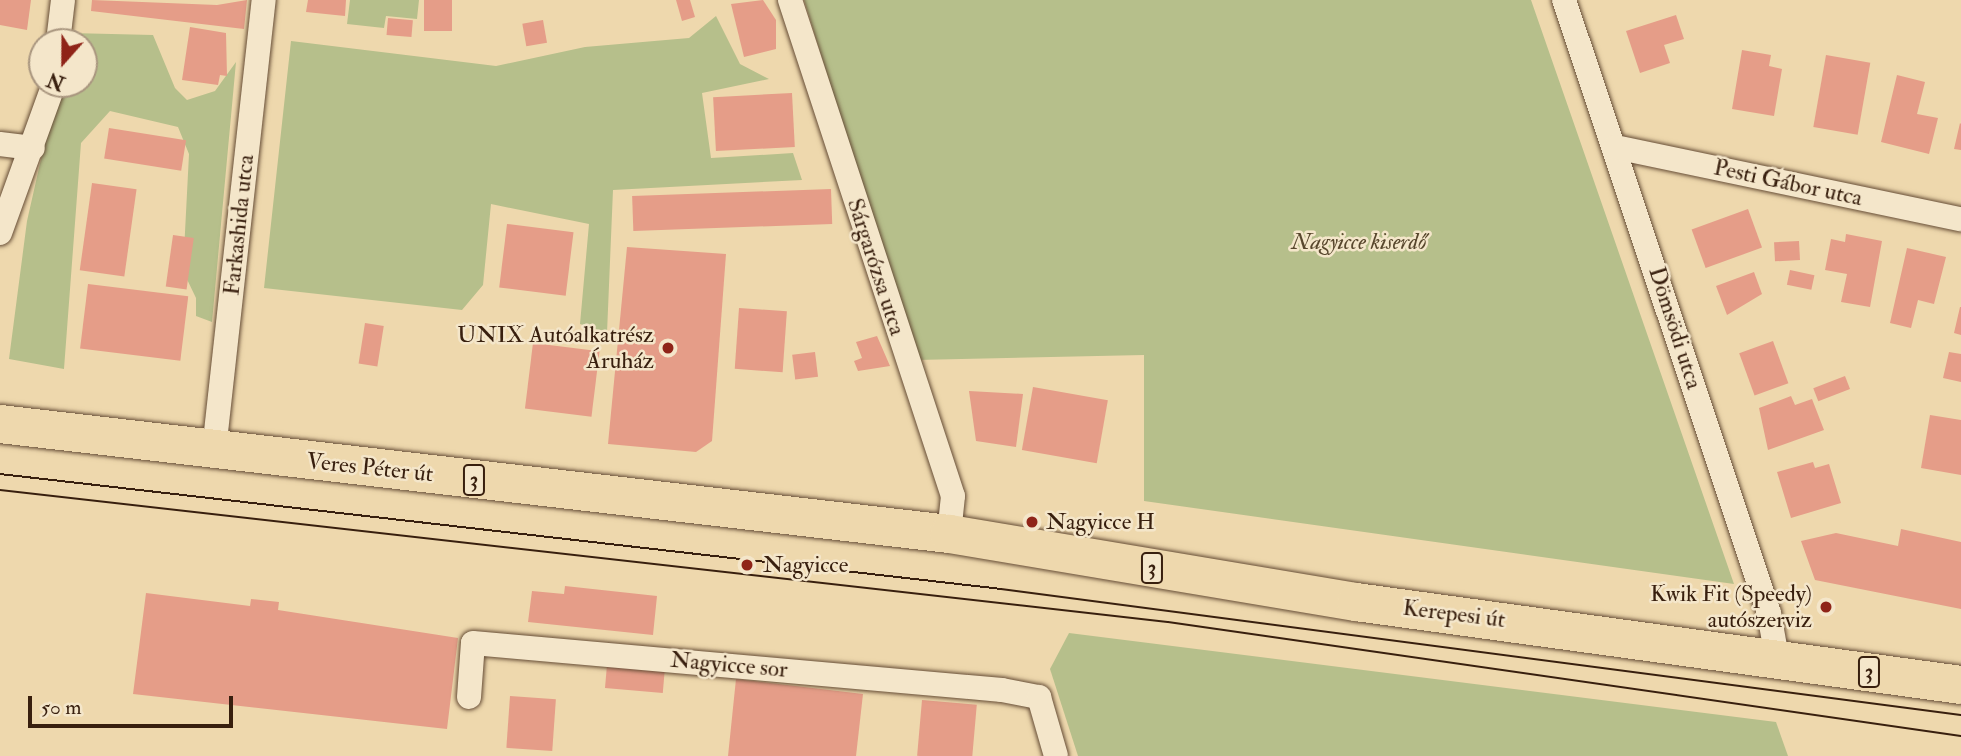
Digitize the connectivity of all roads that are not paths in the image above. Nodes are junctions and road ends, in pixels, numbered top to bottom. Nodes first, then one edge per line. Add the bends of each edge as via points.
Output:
1 (63, 0) edge
2 (264, 0) edge
3 (790, 0) edge
4 (1564, 0) edge
5 (60, 28) edge
6 (49, 98) edge
7 (0, 144) edge
8 (1615, 147) junction
9 (33, 148) junction
10 (1961, 219) edge
11 (0, 233) edge
12 (0, 424) edge
13 (214, 450) junction
14 (949, 534) junction
15 (1777, 658) junction
16 (1961, 685) edge
17 (469, 698) dead end
18 (1056, 756) edge

1 - 5 street
2 - 13 street, Farkashida utca
3 - 14 street, Sárgarózsa utca via 953,496
4 - 8 street, Dömsödi utca
6 - 9 street
7 - 9 street
8 - 10 street, Pesti Gábor utca
8 - 15 street, Dömsödi utca via 1769,613
9 - 11 street
12 - 13 main road, Veres Péter út / 3
13 - 14 main road, Veres Péter út / 3
14 - 15 main road, Kerepesi út / 3 via 1356,602
15 - 16 main road, Kerepesi út / 3
17 - 18 street, Nagyicce sor via 473,643 1039,697

